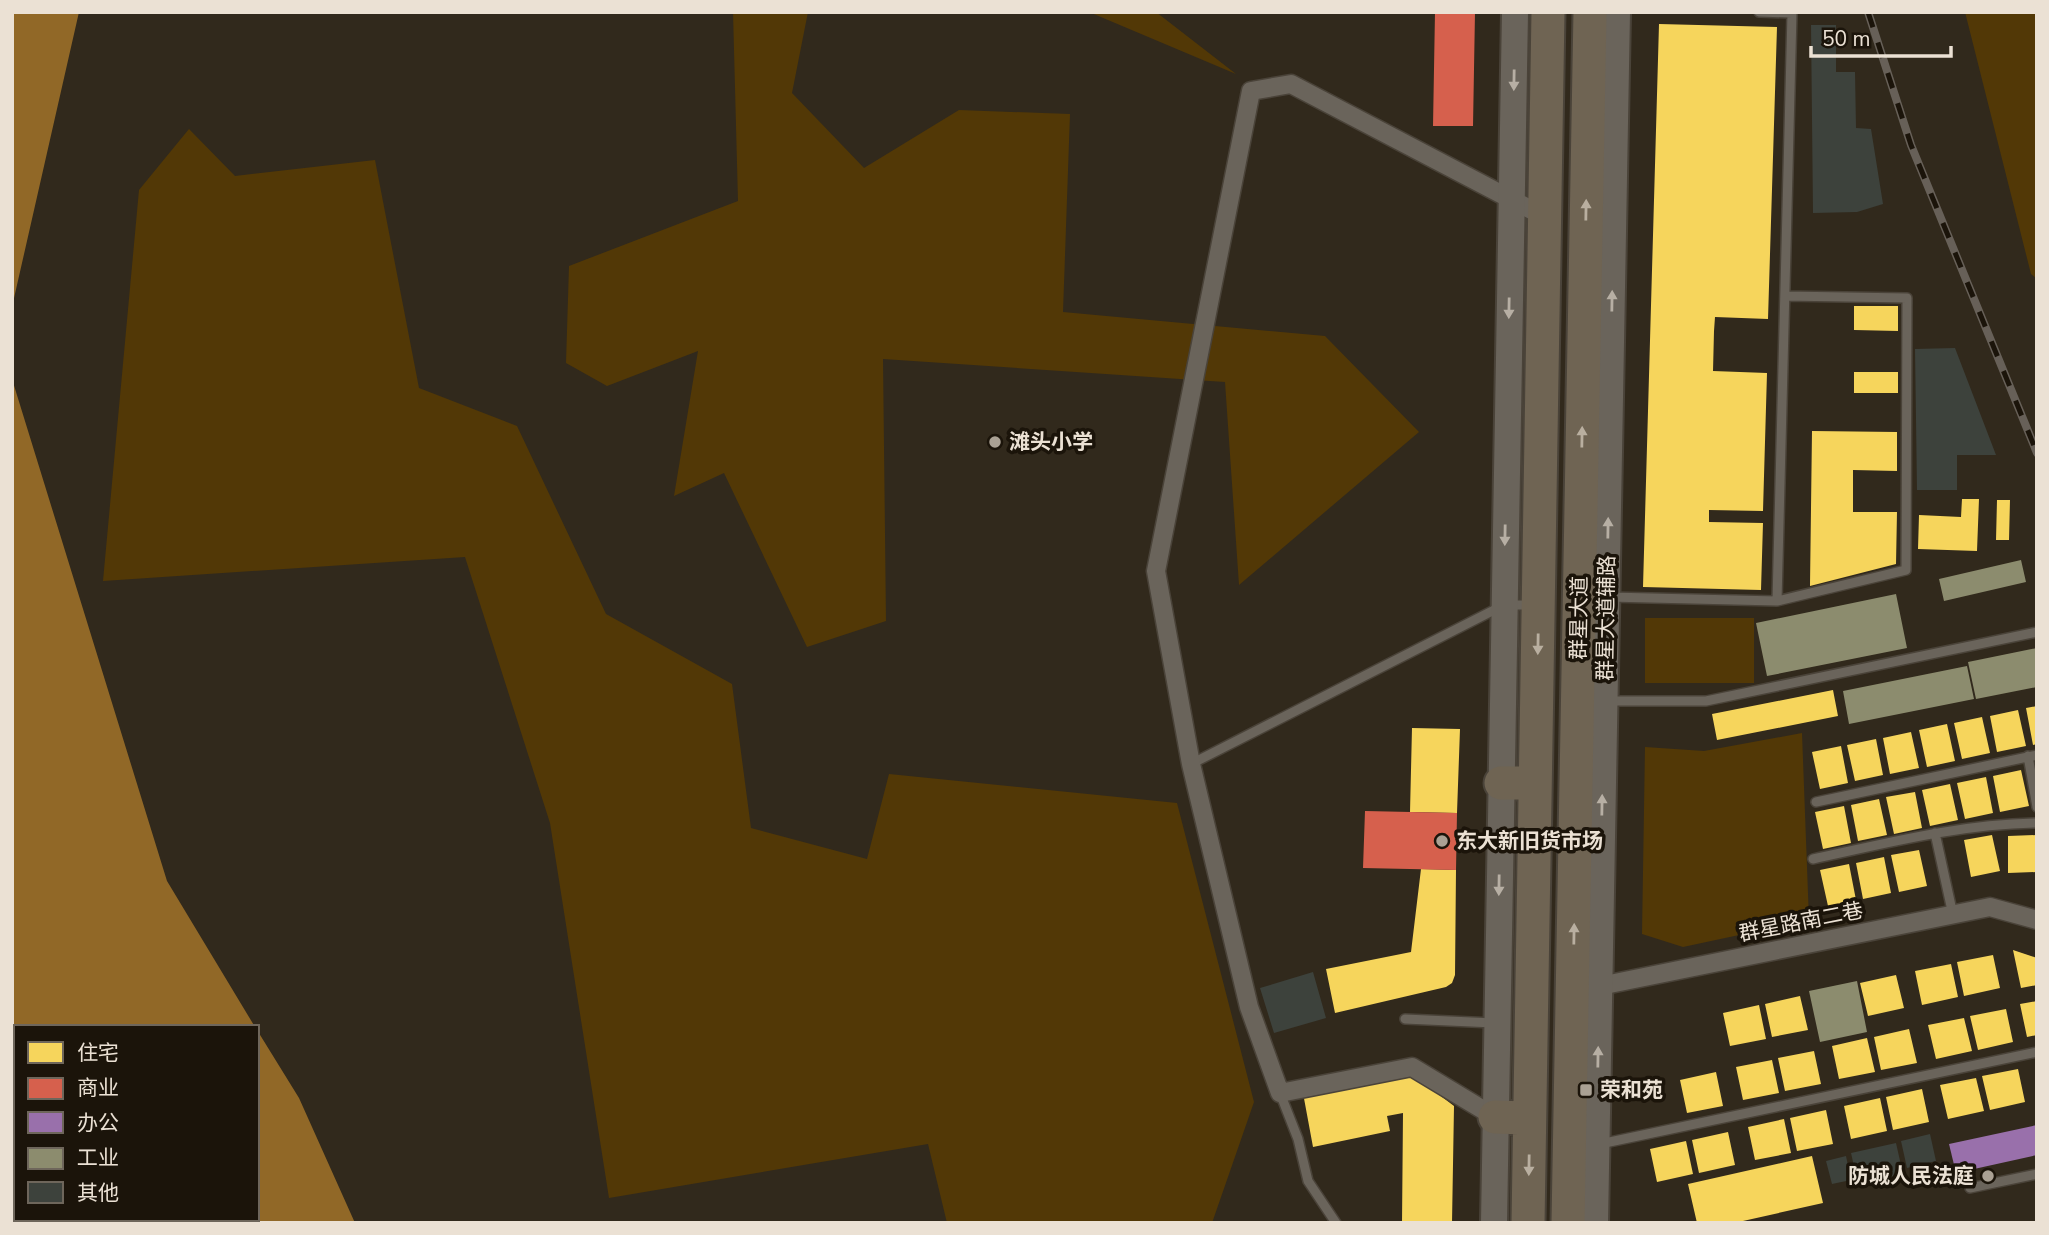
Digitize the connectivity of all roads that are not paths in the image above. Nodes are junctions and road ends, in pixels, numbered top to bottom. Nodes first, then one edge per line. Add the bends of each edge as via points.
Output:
1 (1515, 12) edge
2 (1548, 12) edge
3 (1590, 12) edge
4 (1617, 12) edge
5 (1759, 12) edge
6 (1511, 201) junction
7 (1545, 217) junction
8 (1785, 296) junction
9 (1593, 597) junction
10 (1777, 601) junction
11 (1538, 605) junction
12 (1504, 606) junction
13 (2037, 632) edge
14 (1591, 701) junction
15 (2032, 755) edge
16 (1191, 764) junction
17 (1500, 783) junction
18 (1535, 783) junction
19 (1816, 802) dead end
20 (2037, 807) edge
21 (2037, 823) edge
22 (1935, 833) junction
23 (1813, 859) dead end
24 (1953, 915) junction
25 (2037, 920) edge
26 (1586, 989) junction
27 (1405, 1019) dead end
28 (1496, 1023) junction
29 (2037, 1052) edge
30 (1280, 1093) junction
31 (1494, 1117) junction
32 (1530, 1118) junction
33 (1583, 1144) junction
34 (2037, 1174) edge
35 (1970, 1188) dead end
36 (1336, 1223) edge
37 (1494, 1223) edge
38 (1528, 1223) edge
39 (1568, 1223) edge
40 (1595, 1223) edge

1 -> 6 street
2 - 7 highway, 群星大道
9 -> 3 highway, 群星大道
9 -> 4 street, 群星大道辅路
5 - 8 lane via 1792,13
6 - 7 street
6 -> 12 street
6 - 16 street via 1290,84 1251,91 1156,571
7 - 11 highway, 群星大道
8 - 10 lane
8 - 10 lane via 1907,298 1906,570
9 - 10 lane
9 - 14 highway, 群星大道
11 - 12 lane
11 -> 18 highway, 群星大道
12 - 16 lane
12 - 17 street
13 - 14 lane via 1706,701
26 -> 14 highway, 群星大道
15 - 19 lane
15 - 20 lane
16 - 30 street via 1249,1007
17 - 18 highway
17 -> 28 street
18 - 32 highway, 群星大道
21 - 22 lane via 1994,823
22 - 23 lane
22 - 24 lane
24 - 25 street, 群星路南二巷 via 1990,907
24 - 26 street, 群星路南二巷
33 -> 26 highway, 群星大道
27 - 28 lane
28 - 31 street
29 - 33 lane
30 - 31 street via 1412,1067
30 - 36 lane via 1308,1181
31 - 32 highway
31 - 37 street
32 -> 38 highway, 群星大道
33 - 39 highway, 群星大道
33 - 40 street
34 - 35 lane

